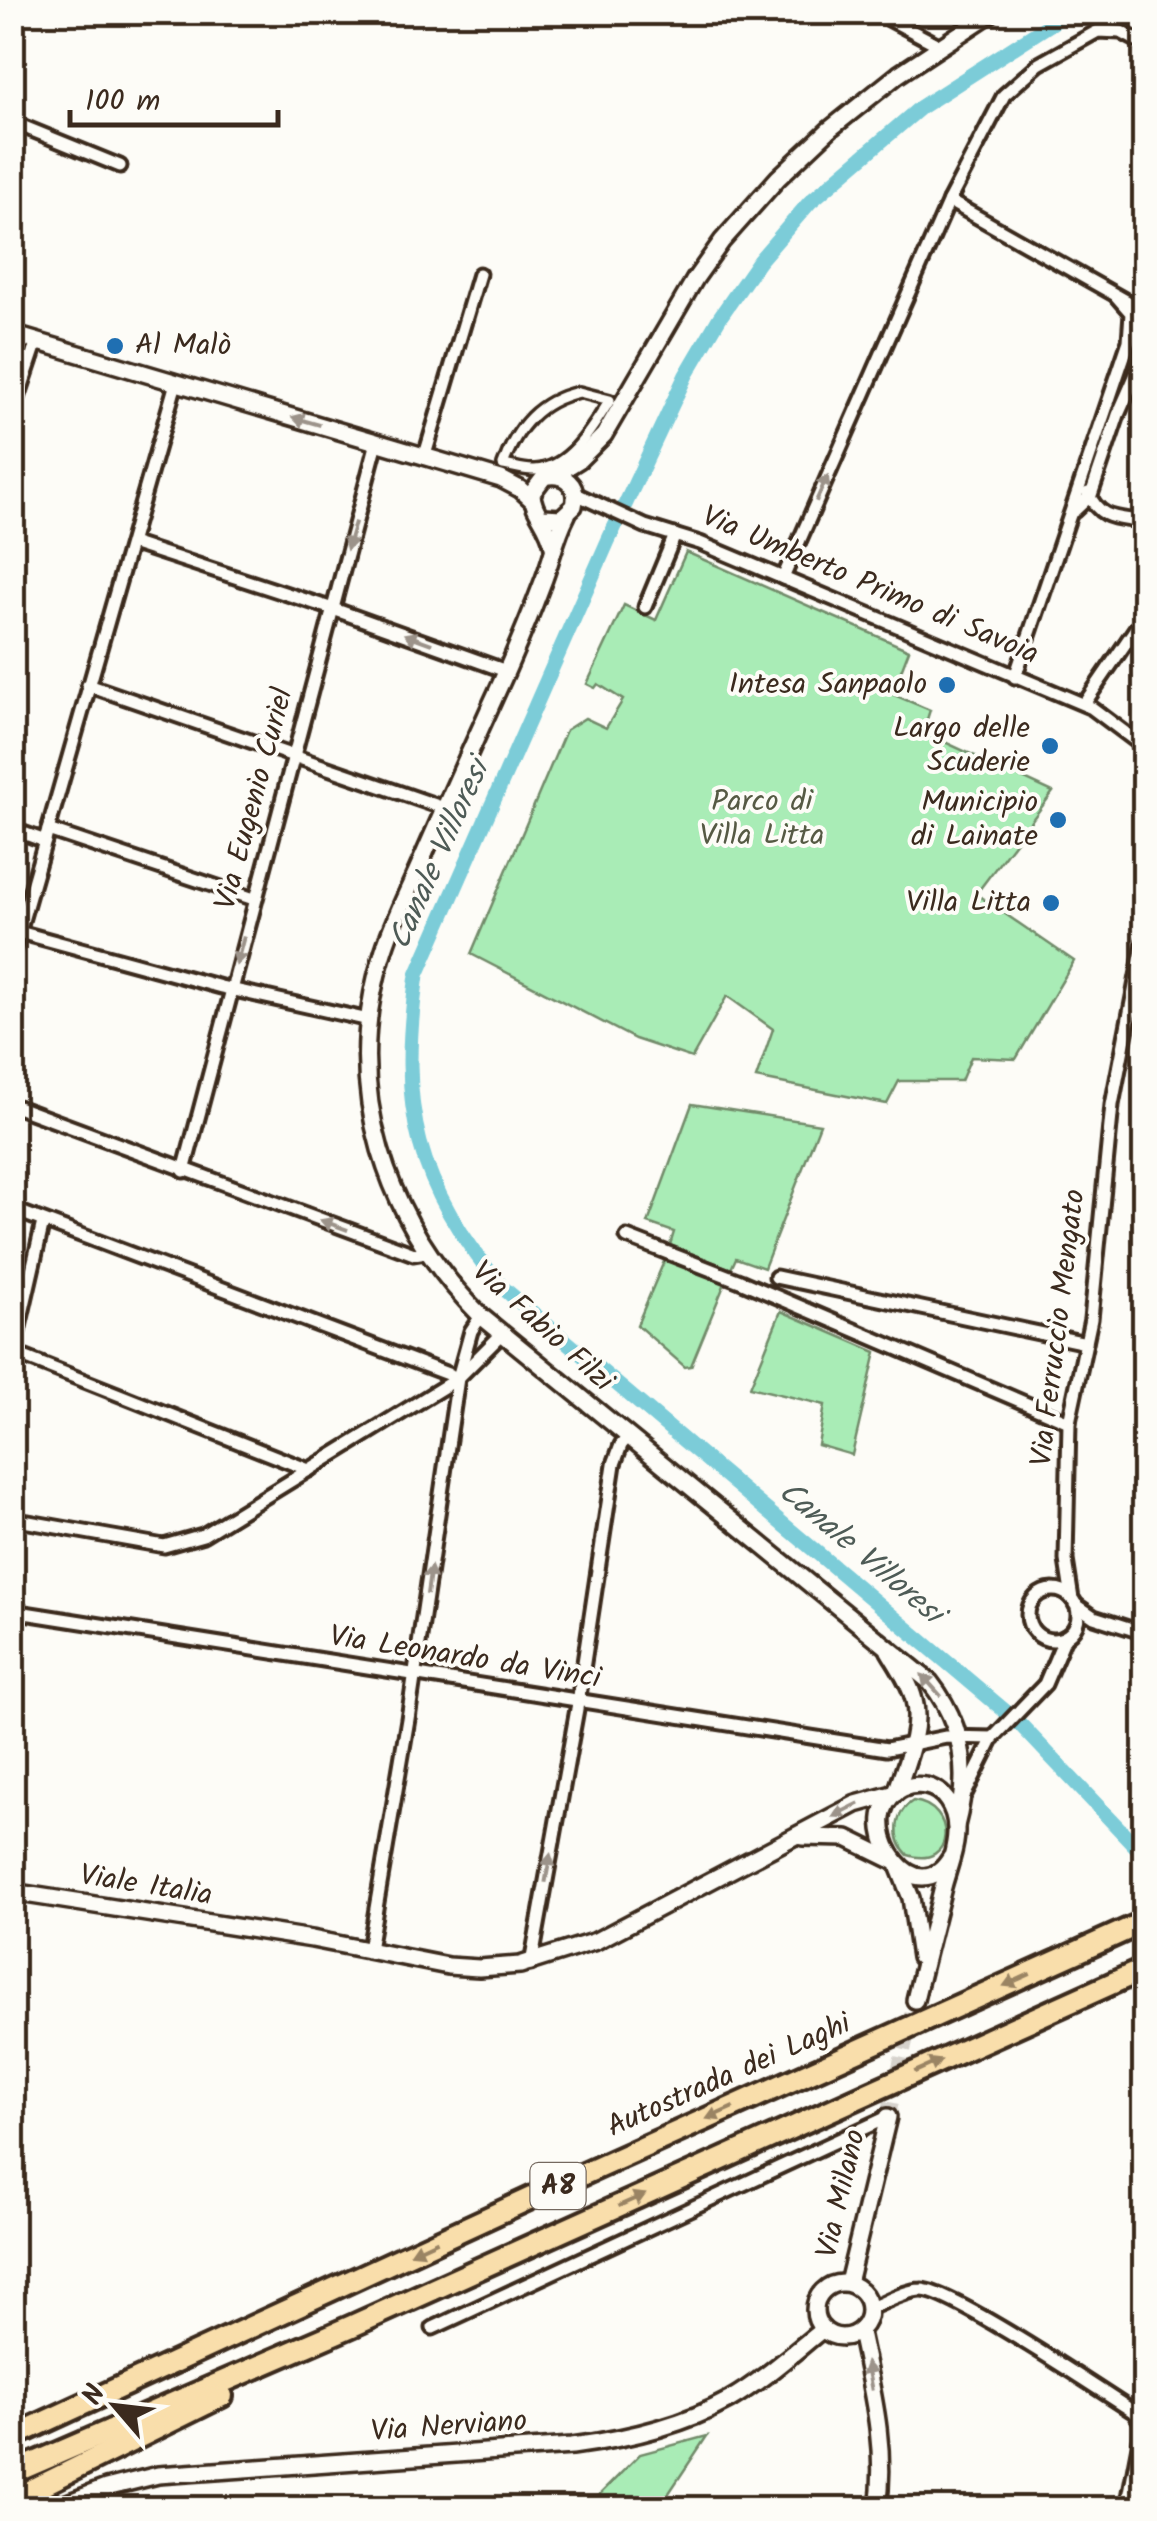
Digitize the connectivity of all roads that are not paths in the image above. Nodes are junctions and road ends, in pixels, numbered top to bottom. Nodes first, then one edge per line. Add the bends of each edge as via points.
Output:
1 (876, 12) edge
2 (993, 12) edge
3 (1144, 44) edge
4 (940, 46) junction
5 (12, 122) edge
6 (120, 166) dead end
7 (949, 201) junction
8 (480, 274) dead end
9 (1116, 296) junction
10 (1144, 311) edge
11 (12, 334) edge
12 (1130, 334) junction
13 (1144, 338) edge
14 (37, 341) junction
15 (1144, 356) edge
16 (176, 383) junction
17 (12, 416) edge
18 (378, 442) junction
19 (425, 455) junction
20 (579, 460) junction
21 (502, 472) junction
22 (547, 478) junction
23 (1086, 490) junction
24 (579, 492) junction
25 (532, 500) junction
26 (567, 515) junction
27 (544, 517) junction
28 (1144, 522) edge
29 (675, 535) junction
30 (130, 543) junction
31 (553, 547) junction
32 (783, 578) junction
33 (645, 606) dead end
34 (331, 608) junction
35 (1136, 628) dead end
36 (506, 671) junction
37 (1015, 676) junction
38 (88, 685) junction
39 (1084, 704) junction
40 (1142, 740) edge
41 (292, 755) junction
42 (444, 808) junction
43 (12, 828) edge
44 (47, 836) junction
45 (254, 899) junction
46 (17, 924) edge
47 (1144, 940) edge
48 (12, 956) edge
49 (230, 989) junction
50 (1138, 1002) edge
51 (369, 1020) junction
52 (12, 1105) edge
53 (184, 1171) junction
54 (12, 1209) edge
55 (44, 1222) junction
56 (627, 1237) dead end
57 (426, 1252) junction
58 (776, 1277) dead end
59 (481, 1316) junction
60 (501, 1335) junction
61 (1086, 1343) junction
62 (13, 1356) edge
63 (458, 1378) junction
64 (1068, 1422) junction
65 (628, 1437) junction
66 (310, 1470) junction
67 (12, 1520) edge
68 (1066, 1560) junction
69 (1046, 1591) junction
70 (1073, 1601) junction
71 (12, 1610) edge
72 (1144, 1633) edge
73 (1064, 1637) junction
74 (1043, 1638) junction
75 (886, 1646) junction
76 (414, 1676) junction
77 (1050, 1676) junction
78 (578, 1700) junction
79 (959, 1737) junction
80 (992, 1738) junction
81 (910, 1745) junction
82 (896, 1792) junction
83 (964, 1798) junction
84 (956, 1826) junction
85 (799, 1837) junction
86 (952, 1857) junction
87 (896, 1864) junction
88 (12, 1892) edge
89 (1144, 1922) edge
90 (361, 1948) junction
91 (531, 1964) junction
92 (1144, 1968) edge
93 (922, 1971) junction
94 (915, 2000) tunnel mouth
95 (888, 2118) joint
96 (848, 2283) junction
97 (870, 2308) junction
98 (352, 2326) junction
99 (433, 2328) dead end
100 (822, 2329) junction
101 (860, 2332) junction
102 (1143, 2424) edge
103 (12, 2437) edge
104 (12, 2473) edge
105 (12, 2500) edge
106 (54, 2508) edge
107 (878, 2508) edge
108 (1127, 2508) edge

1 - 4 street
2 - 4 street
3 - 7 street via 1121,32 1098,31 1012,85
4 - 20 street via 830,129 762,195 695,279 616,416
5 - 6 street
7 - 9 street
32 -> 7 street
8 - 19 street
9 - 10 street
9 - 12 street via 1131,314
11 - 14 street
12 - 13 street
12 - 23 street
14 - 16 street
14 - 17 street
15 - 23 street
18 -> 16 street
16 - 30 street
18 - 19 street
18 -> 34 street, Via Eugenio Curiel
19 - 21 street
20 - 22 street
20 - 24 street
21 - 21 street via 561,462 610,400 579,392 538,408 510,444
21 - 22 street
21 - 25 street
22 - 24 street
22 - 25 street via 535,486
23 - 28 street via 1103,514
23 - 37 street
24 - 26 street
24 - 29 street, Via Umberto Primo di Savoia
25 - 27 street
26 - 27 street
26 - 31 street, Via Fabio Filzi
27 - 31 street
29 - 32 street, Via Umberto Primo di Savoia
29 - 33 street
30 - 34 street
30 - 38 street
31 - 36 street, Via Fabio Filzi
32 - 37 street, Via Umberto Primo di Savoia
36 -> 34 street
34 - 41 street, Via Eugenio Curiel
35 - 39 street
36 - 42 street, Via Fabio Filzi
37 - 39 street, Via Umberto Primo di Savoia
38 - 41 street
38 - 44 street
39 - 40 street, Via Umberto Primo di Savoia
41 - 42 street
41 - 45 street, Via Eugenio Curiel
42 - 51 street, Via Fabio Filzi via 382,956
43 - 44 street
44 - 45 street
44 - 46 street
45 -> 49 street, Via Eugenio Curiel
46 - 48 street
46 - 49 street
47 - 50 street, Via Ferruccio Mengato
49 - 51 street
49 - 53 street, Via Eugenio Curiel
50 - 61 street, Via Ferruccio Mengato via 1112,1105
51 - 57 street, Via Fabio Filzi via 368,1084 382,1163
52 - 53 street
57 -> 53 street via 414,1254
54 - 55 street
55 - 62 street
55 - 63 street
56 - 64 street
57 - 59 street, Via Fabio Filzi
58 - 61 street
59 - 60 street, Via Fabio Filzi
59 - 63 street
60 - 63 street
60 - 65 street, Via Fabio Filzi
61 - 64 street, Via Ferruccio Mengato
62 - 66 street
63 - 66 street
76 -> 63 street
64 - 68 street, Via Ferruccio Mengato
65 - 75 street, Via Fabio Filzi
65 - 78 street via 614,1464
66 - 67 street via 184,1543 164,1546
68 - 69 street
68 - 70 street, Via Ferruccio Mengato
69 - 70 street
69 - 74 street via 1028,1612
70 - 72 street via 1094,1616
70 - 73 street via 1076,1624
71 - 76 street, Via Leonardo da Vinci
73 - 74 street
73 - 77 street
74 - 77 street
79 -> 75 street, Via Fabio Filzi via 942,1698
75 - 81 street, Via Fabio Filzi via 914,1699
76 - 78 street, Via Leonardo da Vinci
76 - 90 street
77 - 80 street
78 - 81 street, Via Leonardo da Vinci via 886,1749
91 -> 78 street
79 - 80 street
79 - 81 street
79 - 83 street, Via Fabio Filzi
80 - 83 street
81 - 82 street
82 - 84 street via 933,1788 952,1808
82 -> 85 street, Viale Italia via 869,1798
82 - 87 street via 881,1818
83 - 84 street, Via Fabio Filzi
84 - 86 street
85 - 87 street, Viale Italia via 847,1838
85 - 91 street, Viale Italia
86 - 87 street via 929,1876 914,1876
86 - 93 street
87 - 93 street via 915,1916
88 - 90 street, Viale Italia
89 -> 103 highway, Autostrada dei Laghi / A8
90 - 91 street, Viale Italia via 496,1966
98 -> 92 highway, A8
93 - 94 street
95 - 96 street, Via Milano
95 - 99 street
96 - 97 street via 866,2295
96 - 100 street via 826,2288 816,2300
97 - 101 street
97 - 102 street via 920,2290 940,2295 1134,2412
98 - 104 highway, A8
98 - 105 highway
100 - 101 street via 845,2338
100 - 106 street, Via Nerviano via 728,2400 610,2441 158,2475
107 -> 101 street via 879,2433
102 - 108 street

